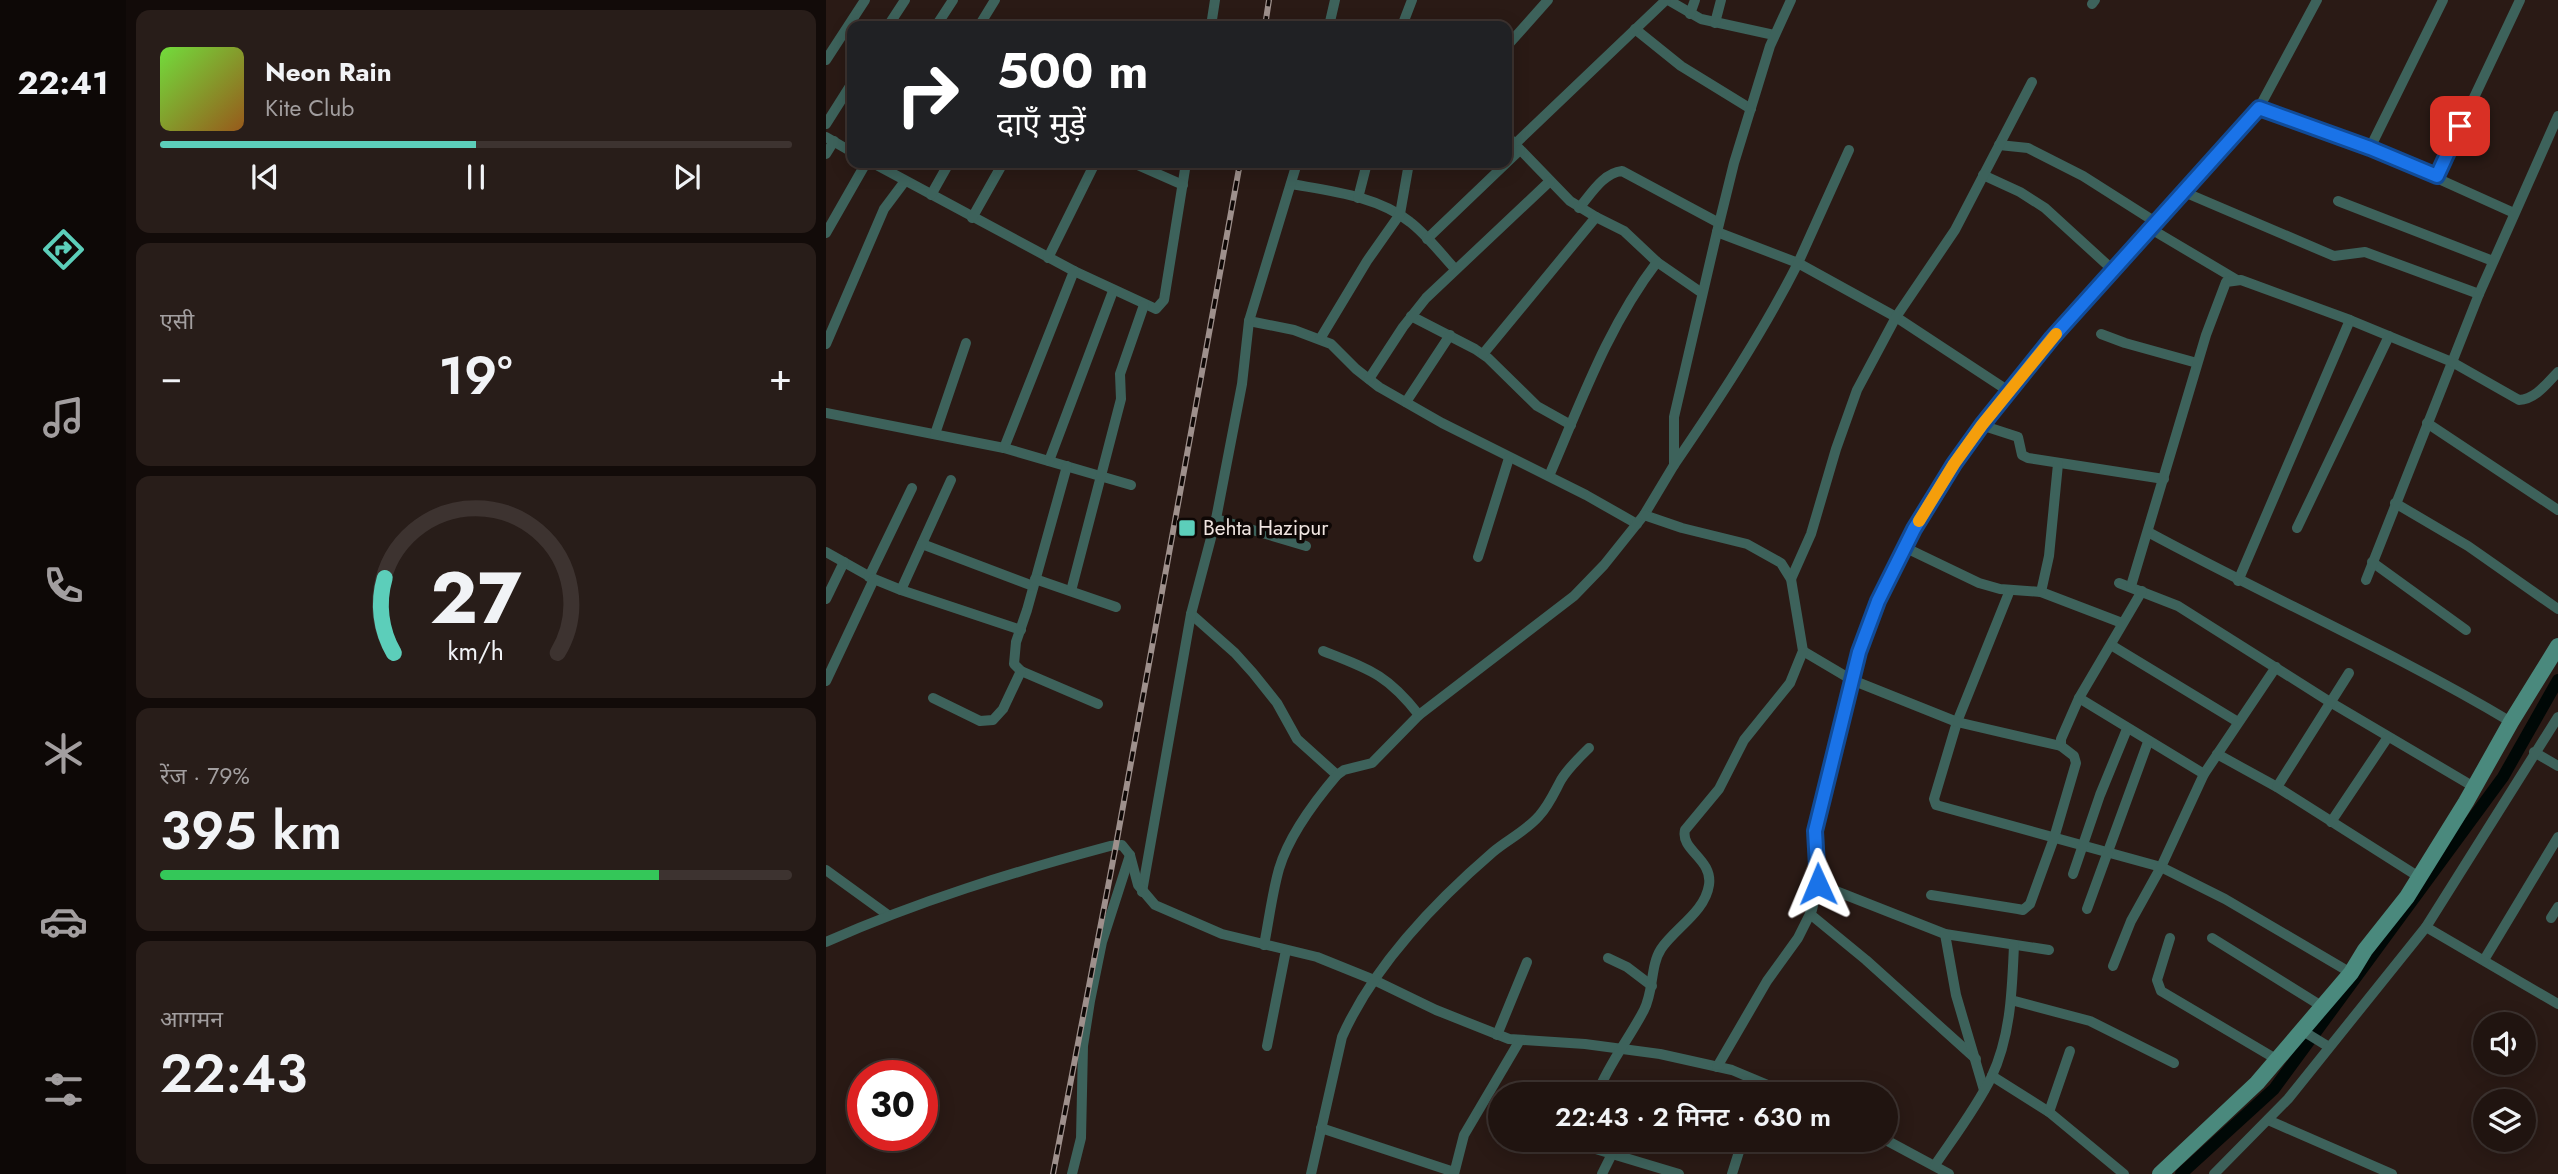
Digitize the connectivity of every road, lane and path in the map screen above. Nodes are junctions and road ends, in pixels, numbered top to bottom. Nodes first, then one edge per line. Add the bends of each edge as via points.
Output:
1 (864, 0) edge
2 (905, 0) edge
3 (953, 0) edge
4 (995, 0) edge
5 (1215, 0) edge
6 (1335, 0) edge
7 (1412, 0) edge
8 (1548, 0) edge
9 (1667, 0) edge
10 (1695, 0) edge
11 (1721, 0) edge
12 (1791, 0) edge
13 (2318, 0) edge
14 (2443, 0) edge
15 (2520, 0) edge
16 (1690, 14) junction
17 (851, 21) edge
18 (891, 21) edge
19 (939, 21) edge
20 (982, 21) edge
21 (1212, 21) edge
22 (1330, 21) edge
23 (1404, 21) edge
24 (1715, 23) junction
25 (847, 27) edge
26 (1635, 29) junction
27 (1774, 35) junction
28 (1512, 40) edge
29 (826, 60) edge
30 (2032, 82) dead end
31 (847, 90) edge
32 (2259, 108) junction
33 (1751, 109) junction
34 (2558, 116) edge
35 (826, 124) edge
36 (830, 139) edge
37 (1514, 143) edge
38 (1999, 145) junction
39 (2370, 148) junction
40 (847, 149) edge
41 (1849, 150) dead end
42 (826, 155) edge
43 (863, 168) edge
44 (894, 168) edge
45 (946, 168) edge
46 (1000, 168) edge
47 (1093, 168) edge
48 (1144, 168) edge
49 (1185, 168) edge
50 (1296, 168) edge
51 (1366, 168) edge
52 (1408, 168) edge
53 (1491, 168) edge
54 (1983, 175) junction
55 (2437, 176) junction
56 (905, 181) junction
57 (1550, 181) junction
58 (1292, 184) junction
59 (1183, 185) junction
60 (2185, 192) junction
61 (931, 195) junction
62 (1359, 198) junction
63 (2338, 201) dead end
64 (1579, 208) junction
65 (2514, 213) junction
66 (1400, 214) junction
67 (1596, 217) junction
68 (972, 218) junction
69 (2154, 226) junction
70 (1718, 228) junction
71 (826, 233) edge
72 (1427, 239) junction
73 (1048, 258) junction
74 (2493, 261) junction
75 (1657, 262) junction
76 (1798, 263) junction
77 (1455, 269) junction
78 (1074, 271) junction
79 (2114, 271) junction
80 (2237, 280) junction
81 (1113, 291) junction
82 (1702, 293) junction
83 (2479, 295) junction
84 (1144, 305) junction
85 (1411, 316) junction
86 (1896, 317) junction
87 (2350, 320) junction
88 (1250, 321) junction
89 (2101, 334) dead end
90 (1450, 335) junction
91 (2389, 336) junction
92 (1320, 339) junction
93 (967, 343) dead end
94 (826, 344) edge
95 (1482, 354) junction
96 (2452, 362) junction
97 (2197, 363) junction
98 (2558, 372) edge
99 (1369, 379) junction
100 (2010, 392) junction
101 (1406, 402) junction
102 (826, 413) edge
103 (2427, 423) junction
104 (1571, 425) junction
105 (1982, 425) junction
106 (935, 434) junction
107 (1004, 448) junction
108 (1509, 458) junction
109 (1049, 461) junction
110 (2058, 464) junction
111 (1674, 465) junction
112 (1067, 466) junction
113 (1100, 476) junction
114 (1549, 476) junction
115 (2164, 479) junction
116 (951, 480) dead end
117 (1131, 485) dead end
118 (912, 488) dead end
119 (2395, 503) junction
120 (2558, 510) edge
121 (1216, 519) junction
122 (1640, 519) junction
123 (2297, 528) dead end
124 (2148, 532) junction
125 (922, 544) junction
126 (1306, 546) dead end
127 (1904, 547) junction
128 (826, 552) edge
129 (1478, 557) dead end
130 (844, 562) junction
131 (2372, 562) junction
132 (872, 578) junction
133 (1791, 579) junction
134 (2366, 580) dead end
135 (2238, 581) junction
136 (1034, 582) junction
137 (2131, 587) junction
138 (901, 590) junction
139 (2010, 590) junction
140 (1071, 591) junction
141 (2041, 592) junction
142 (826, 599) edge
143 (1116, 607) dead end
144 (2558, 609) edge
145 (1191, 614) junction
146 (2122, 624) junction
147 (1021, 630) junction
148 (2466, 630) dead end
149 (2111, 645) junction
150 (2557, 649) edge
151 (1323, 651) dead end
152 (1804, 651) junction
153 (2276, 667) junction
154 (1021, 671) junction
155 (2348, 673) dead end
156 (1852, 680) junction
157 (826, 681) edge
158 (933, 698) dead end
159 (2080, 698) junction
160 (2330, 702) junction
161 (1098, 704) dead end
162 (1419, 715) junction
163 (2558, 717) edge
164 (1957, 722) junction
165 (2238, 722) junction
166 (2511, 722) junction
167 (2127, 729) junction
168 (2388, 737) junction
169 (2148, 742) junction
170 (2062, 746) junction
171 (1589, 748) dead end
172 (2534, 752) junction
173 (2217, 754) junction
174 (2558, 766) edge
175 (2204, 774) junction
176 (1337, 775) junction
177 (2277, 787) junction
178 (2474, 787) junction
179 (2331, 821) junction
180 (2558, 837) edge
181 (2054, 838) junction
182 (2082, 846) junction
183 (2106, 853) junction
184 (1130, 855) junction
185 (2161, 867) junction
186 (826, 870) edge
187 (2073, 874) dead end
188 (2419, 877) junction
189 (1818, 884) junction
190 (1142, 892) junction
191 (1931, 895) dead end
192 (2558, 906) edge
193 (2087, 909) dead end
194 (1810, 914) junction
195 (888, 915) junction
196 (2552, 918) dead end
197 (2426, 927) junction
198 (1945, 934) junction
199 (2170, 938) dead end
200 (2212, 938) dead end
201 (826, 942) edge
202 (1264, 945) junction
203 (2014, 945) junction
204 (1286, 950) junction
205 (2049, 950) dead end
206 (1608, 958) dead end
207 (2484, 960) junction
208 (1527, 962) dead end
209 (2113, 967) dead end
210 (2351, 972) junction
211 (1374, 980) junction
212 (1652, 986) junction
213 (2011, 1000) junction
214 (2558, 1004) edge
215 (2323, 1007) junction
216 (1497, 1035) junction
217 (2316, 1039) junction
218 (1520, 1040) junction
219 (1267, 1046) dead end
220 (1621, 1048) junction
221 (2070, 1051) dead end
222 (1976, 1059) junction
223 (2276, 1059) junction
224 (2174, 1063) dead end
225 (1717, 1067) junction
226 (1992, 1076) junction
227 (1760, 1080) joint
228 (1602, 1082) edge
229 (1764, 1082) edge
230 (1984, 1090) junction
231 (2049, 1112) junction
232 (2268, 1120) junction
233 (1321, 1128) junction
234 (1898, 1146) edge
235 (1607, 1152) edge
236 (1738, 1152) edge
237 (1612, 1154) junction
238 (1935, 1165) junction
239 (1454, 1173) edge
240 (1072, 1174) edge
241 (1311, 1174) edge
242 (1602, 1174) edge
243 (1679, 1174) edge
244 (1732, 1174) edge
245 (1949, 1174) edge
246 (2124, 1174) edge
247 (2160, 1174) edge
248 (2214, 1174) edge
249 (2392, 1174) edge

1 - 17 street
2 - 18 street
3 - 19 street
4 - 20 street
5 - 21 street
6 - 22 street
7 - 23 street
8 - 28 street
9 - 16 street
9 - 26 street
10 - 16 street
11 - 24 street
12 - 27 street
13 - 32 street
14 - 39 street
15 - 55 street
16 - 24 street
24 - 27 street
25 - 29 street
26 - 33 street via 1681,66
26 - 37 street
27 - 33 street
30 - 38 street
31 - 35 street
32 - 39 street
32 - 60 street
33 - 70 street
34 - 65 street
36 - 40 street
36 - 42 street
37 - 57 street
38 - 54 street
38 - 69 street via 2028,148 2083,176
39 - 55 street
41 - 76 street
43 - 71 street
44 - 56 street
45 - 61 street
46 - 68 street
47 - 73 street
48 - 59 street
49 - 59 street
50 - 58 street
51 - 62 street
52 - 66 street
53 - 72 street
54 - 79 street via 2045,208
54 - 86 street via 1955,230
55 - 65 street
56 - 61 street
56 - 94 street via 884,209
57 - 64 street
57 - 77 street
58 - 62 street
58 - 88 street
59 - 84 street via 1164,300 1156,309
60 - 69 street
60 - 83 street via 2334,256 2365,252
61 - 68 street
62 - 66 street
63 - 74 street
64 - 67 street
64 - 70 street via 1605,178 1622,172
65 - 74 street
66 - 72 street
66 - 92 street
67 - 75 street via 1624,231
67 - 95 street
68 - 73 street
69 - 79 street
69 - 80 street
70 - 76 street
70 - 82 street
72 - 77 street
73 - 78 street
74 - 83 street
75 - 82 street
75 - 104 street via 1618,319
76 - 86 street
76 - 111 street via 1723,394
77 - 85 street
78 - 81 street
78 - 107 street
79 - 100 street
80 - 87 street
80 - 97 street via 2226,282 2222,289
81 - 84 street
81 - 109 street
82 - 111 street via 1674,417
83 - 96 street
84 - 113 street via 1120,374 1121,400
85 - 90 street
85 - 99 street
86 - 100 street
86 - 133 street via 1850,407 1811,534
87 - 91 street
87 - 135 street
88 - 92 street
88 - 121 street
89 - 97 street
90 - 95 street
90 - 101 street
91 - 96 street
91 - 123 street
92 - 99 street
93 - 106 street
95 - 104 street via 1537,406
96 - 98 street via 2519,400 2535,395
96 - 103 street
97 - 115 street
99 - 101 street
100 - 105 street
101 - 108 street
102 - 106 street
103 - 119 street
103 - 120 street
104 - 114 street
105 - 110 street via 2018,437 2024,456
105 - 127 street
106 - 107 street
107 - 109 street
108 - 114 street
108 - 129 street
109 - 112 street
110 - 115 street
110 - 141 street
111 - 122 street
112 - 113 street
112 - 136 street
113 - 117 street
113 - 140 street
114 - 122 street
115 - 124 street
116 - 125 street
118 - 132 street
119 - 131 street
119 - 144 street via 2468,546
121 - 126 street
121 - 145 street
122 - 133 street via 1762,550 1781,563
122 - 162 street via 1574,596
124 - 135 street
124 - 137 street
125 - 136 street
125 - 138 street
127 - 139 street via 1970,579
127 - 156 street via 1878,601
128 - 130 street
130 - 132 street
130 - 142 street
131 - 134 street
131 - 148 street
132 - 138 street
132 - 157 street
133 - 152 street
135 - 166 street via 2443,682
136 - 140 street
136 - 147 street
137 - 146 street
137 - 153 street via 2178,606
138 - 147 street
139 - 141 street
139 - 164 street
140 - 143 street
141 - 146 street
145 - 176 street via 1244,663 1273,697 1297,739
145 - 190 street
146 - 149 street
147 - 154 street via 1014,659
149 - 159 street
149 - 165 street
150 - 166 street
151 - 162 street via 1389,681
152 - 156 street
152 - 212 street via 1780,699 1744,740 1720,789 1685,830 1685,842 1706,865 1709,885 1697,909 1662,948
153 - 160 street
153 - 165 street
154 - 158 street via 993,720 980,721
154 - 161 street
155 - 160 street
156 - 164 street
156 - 189 street via 1815,831
159 - 167 street
159 - 170 street
160 - 168 street
160 - 177 street
162 - 176 street via 1371,763
163 - 172 street
164 - 170 street
164 - 181 street via 1936,805
165 - 173 street
166 - 178 street
167 - 169 street
167 - 182 street
168 - 178 street
168 - 179 street
169 - 175 street
169 - 183 street
170 - 181 street via 2076,764
171 - 211 street via 1569,769 1538,818 1494,851 1438,905
172 - 174 street
172 - 197 street
173 - 175 street
173 - 177 street
175 - 185 street
176 - 202 street via 1283,860
177 - 179 street
178 - 188 street
179 - 188 street
180 - 207 street
181 - 182 street
181 - 191 street via 2028,908
182 - 183 street
182 - 187 street
183 - 185 street
183 - 193 street
184 - 190 street
184 - 195 street via 1122,845 1110,846 962,888
184 - 240 street via 1102,942 1088,1011 1081,1138
185 - 209 street
185 - 210 street
186 - 195 street
188 - 210 street
189 - 194 street
189 - 198 street
190 - 202 street via 1164,909 1222,934
192 - 196 street
194 - 222 street
194 - 225 street
195 - 201 street
197 - 207 street
197 - 217 street
198 - 203 street
198 - 222 street via 1954,988
199 - 223 street via 2157,980 2161,991
200 - 215 street
202 - 204 street
203 - 205 street
203 - 213 street
204 - 211 street
204 - 219 street
206 - 212 street
207 - 214 street
208 - 216 street
210 - 215 street
211 - 216 street
211 - 233 street via 1342,1037
212 - 220 street via 1644,1010
213 - 224 street via 2090,1021
213 - 226 street
215 - 217 street
216 - 218 street
217 - 223 street
217 - 232 street via 2288,1099
218 - 220 street
218 - 239 street via 1464,1135
220 - 225 street
220 - 228 street
221 - 231 street
222 - 230 street
223 - 247 street via 2239,1102
225 - 227 street
226 - 230 street
226 - 231 street
227 - 229 street
230 - 238 street
231 - 246 street
232 - 248 street
232 - 249 street
233 - 239 street
233 - 241 street
234 - 238 street
235 - 237 street
236 - 244 street
237 - 242 street
237 - 243 street
238 - 245 street

